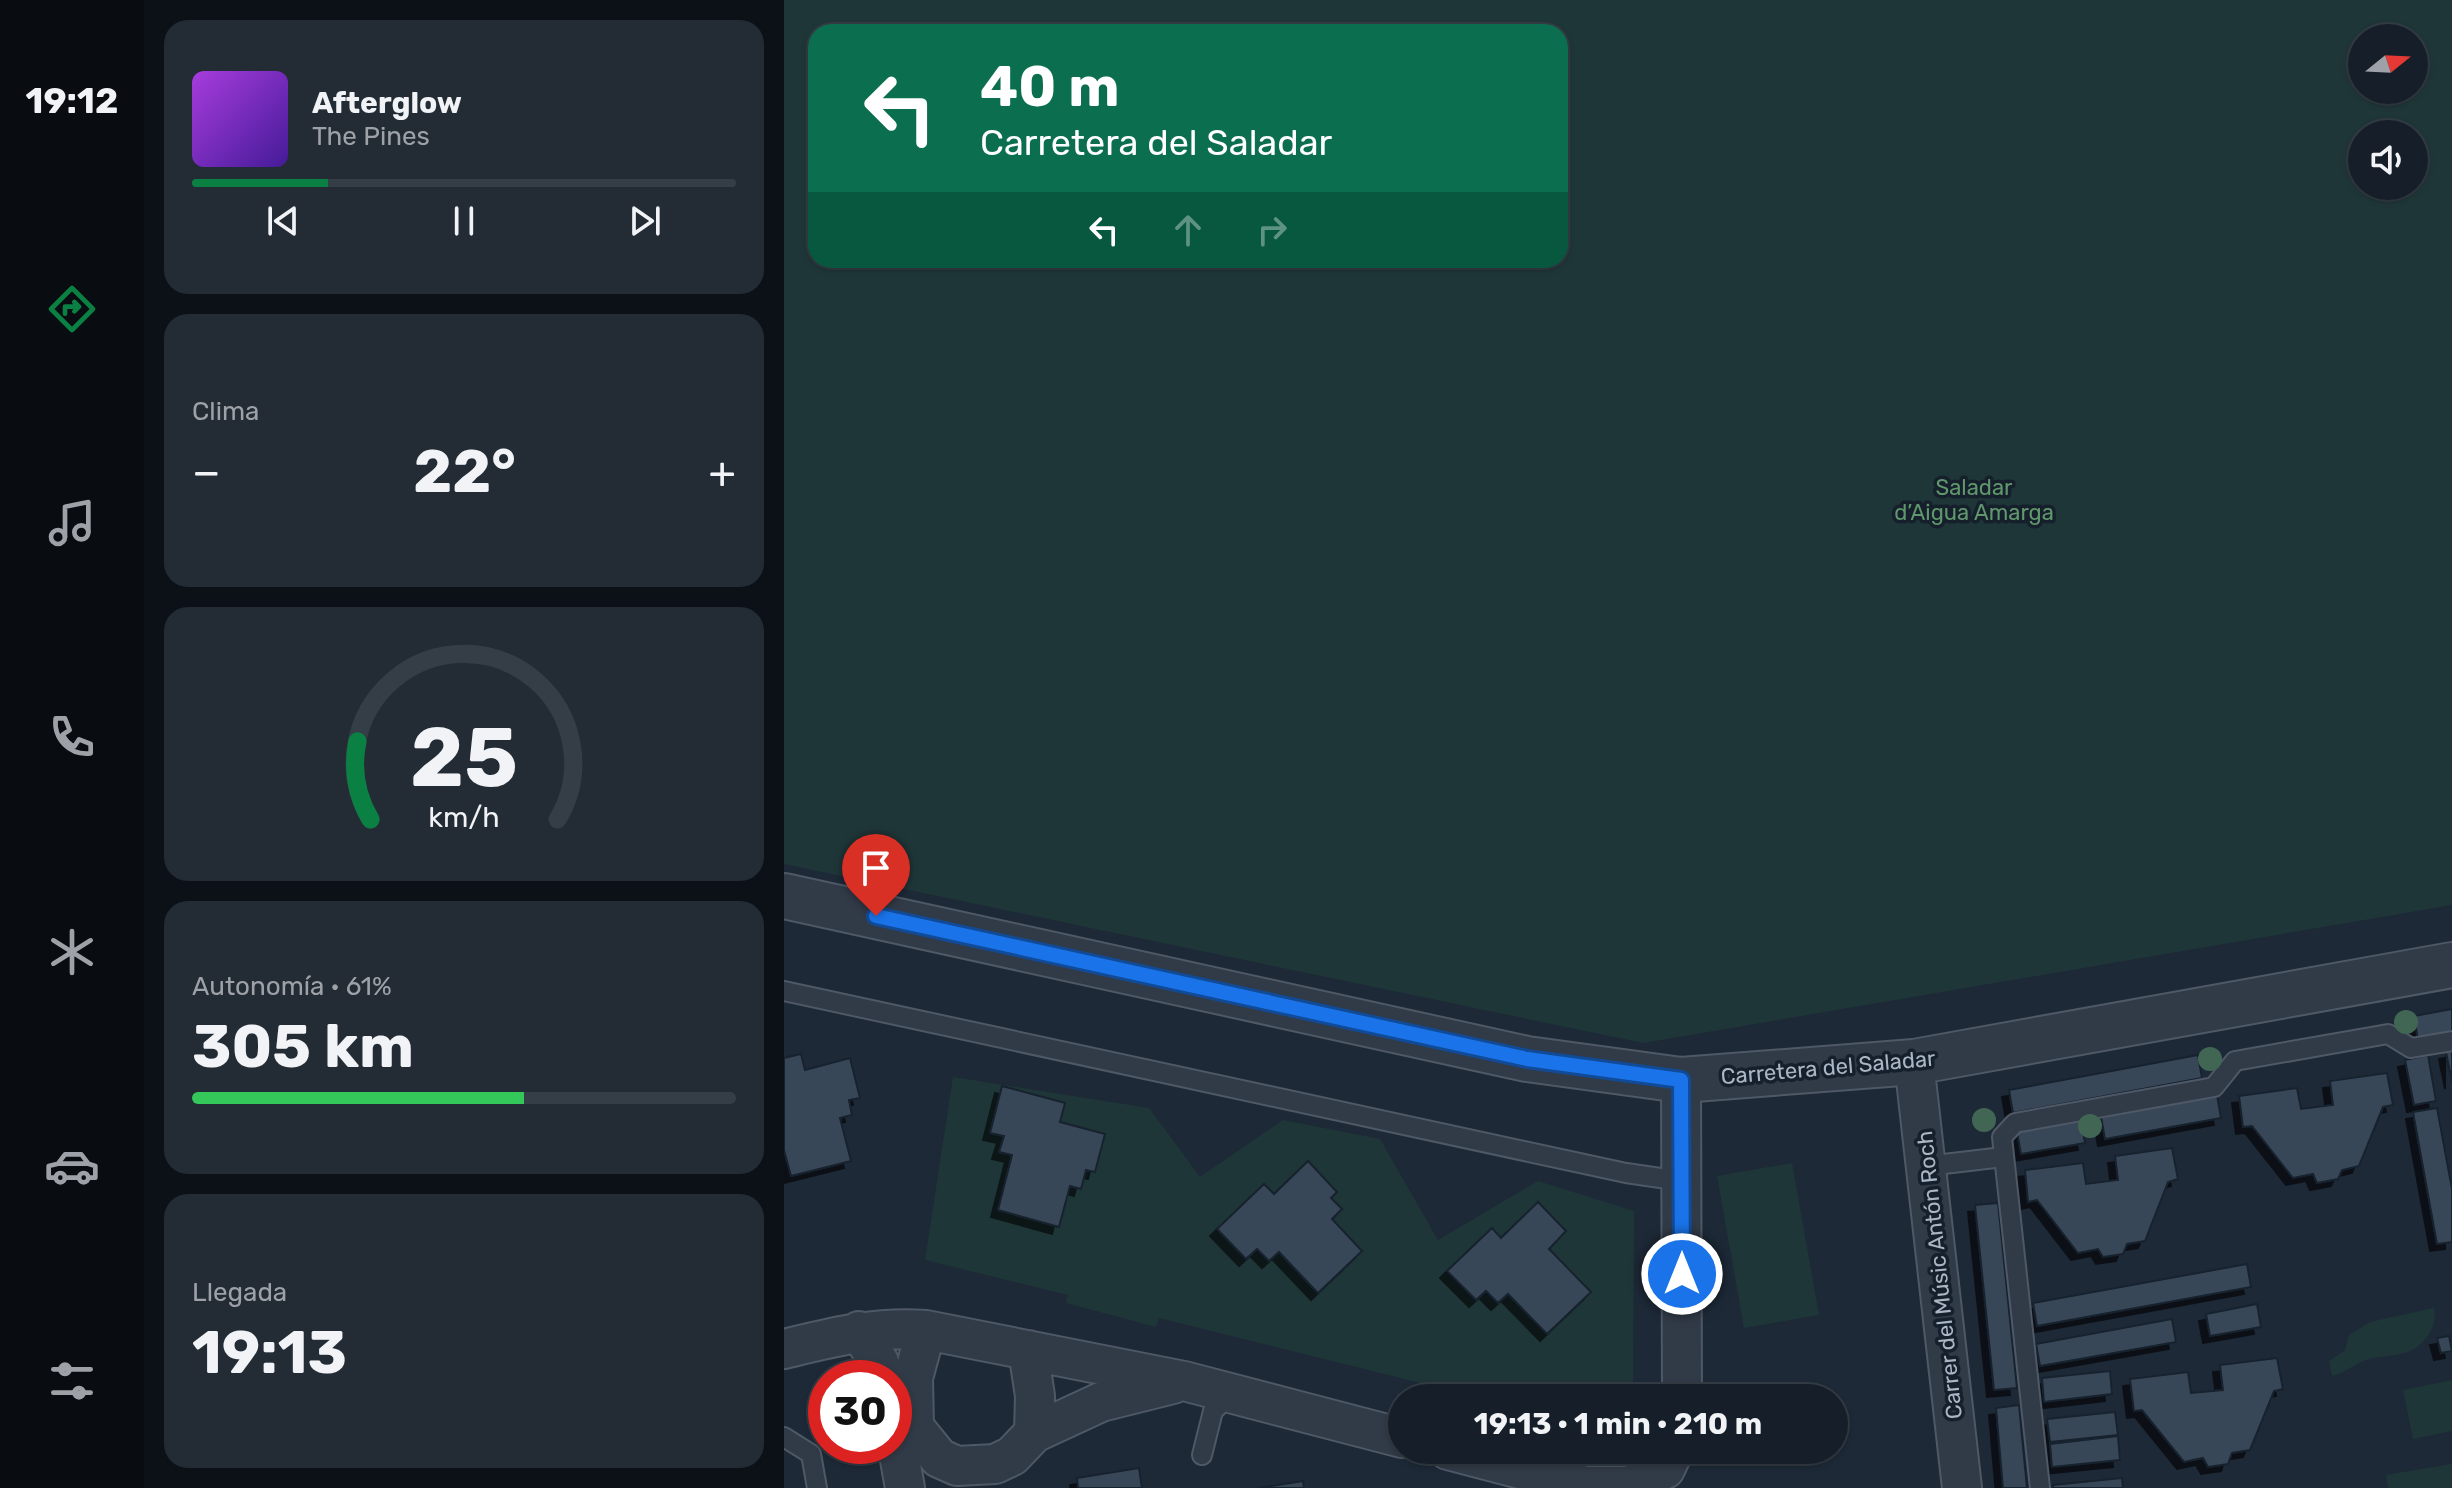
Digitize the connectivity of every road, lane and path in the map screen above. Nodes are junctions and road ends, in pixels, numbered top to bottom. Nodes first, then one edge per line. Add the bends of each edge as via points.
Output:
1 (784, 896) edge
2 (2452, 965) edge
3 (784, 991) edge
4 (2452, 1041) edge
5 (1914, 1062) junction
6 (1681, 1080) junction
7 (2003, 1157) junction
8 (1927, 1166) junction
9 (1681, 1181) junction
10 (926, 1330) junction
11 (859, 1331) junction
12 (784, 1349) edge
13 (1028, 1350) junction
14 (878, 1360) edge
15 (1184, 1381) junction
16 (912, 1383) edge
17 (1682, 1384) edge
18 (1231, 1394) junction
19 (912, 1433) edge
20 (1388, 1434) edge
21 (784, 1437) edge
22 (1023, 1445) junction
23 (1202, 1455) dead end
24 (905, 1464) edge
25 (1501, 1464) edge
26 (1667, 1464) edge
27 (905, 1486) edge
28 (817, 1488) edge
29 (987, 1488) edge
30 (1962, 1488) edge
31 (2040, 1488) edge

1 - 6 street, Carretera del Saladar via 1527,1059
2 - 5 street, Carretera del Saladar
3 - 9 lane
4 - 7 lane via 2411,1048 2388,1034 2235,1061 2214,1087 2015,1123 2002,1137
5 - 6 street, Carretera del Saladar
5 - 8 street, Carrer del Músic Antón Roch
6 - 9 street
7 - 8 lane
7 - 31 lane
8 - 30 street, Carrer del Músic Antón Roch
9 - 17 street
10 - 11 street
10 - 13 street
10 - 16 street
11 - 12 street
11 - 14 street
13 - 15 street
13 - 22 street via 1035,1396
15 - 18 street
15 - 22 street via 1101,1402
18 - 20 street
18 - 23 lane via 1213,1411
19 - 22 street via 939,1458 957,1466 995,1464
21 - 28 lane via 811,1454
22 - 29 street
24 - 27 street
25 - 26 street via 1585,1486 1629,1486

